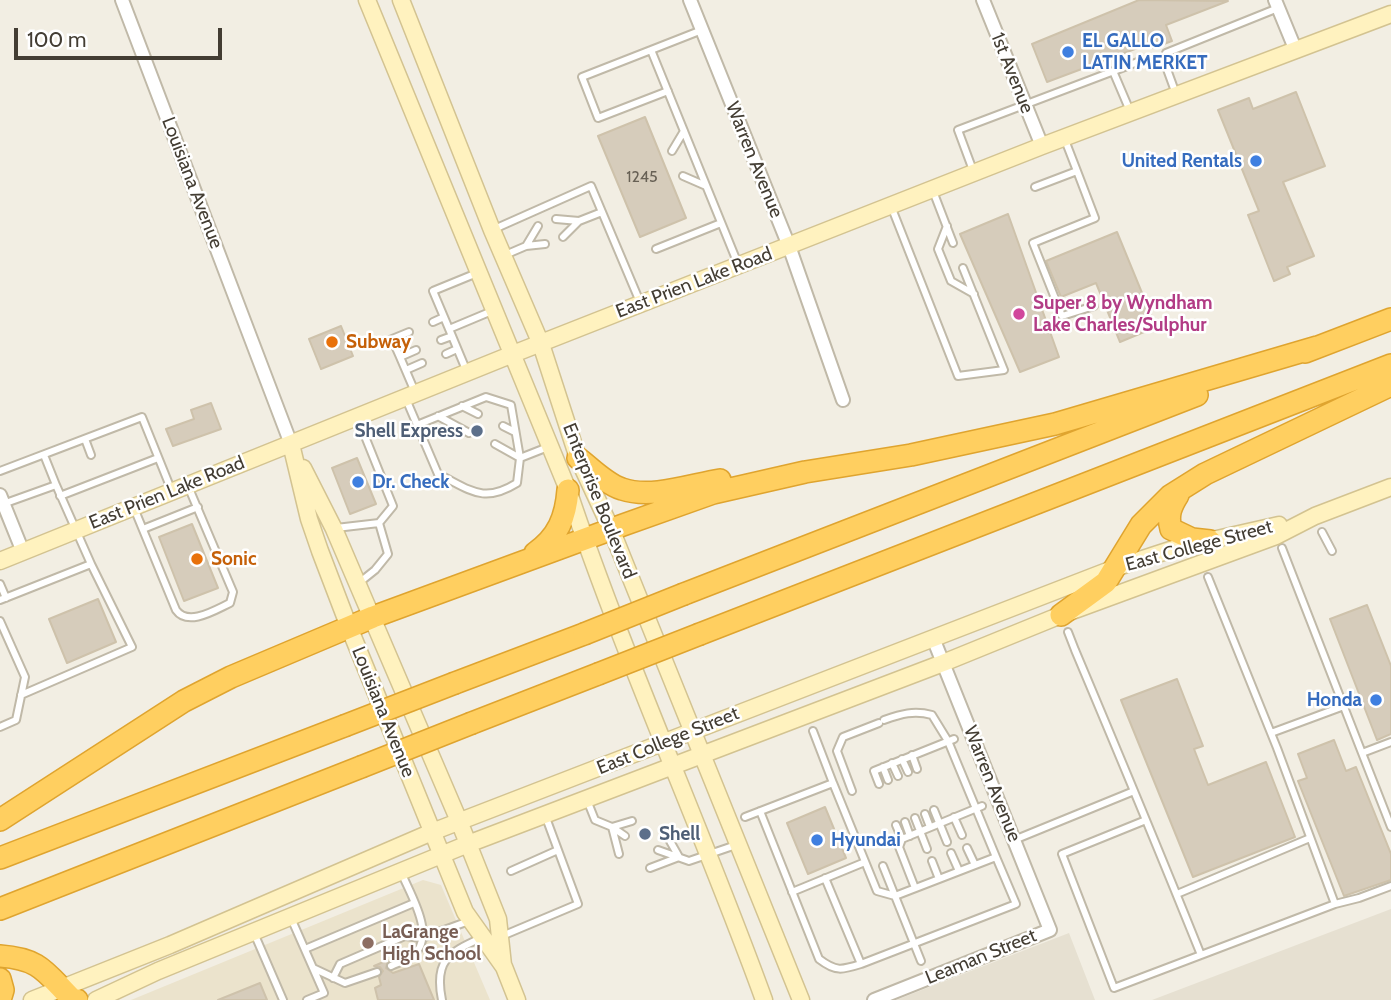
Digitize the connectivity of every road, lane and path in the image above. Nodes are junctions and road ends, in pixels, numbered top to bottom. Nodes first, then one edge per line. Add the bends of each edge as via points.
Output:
1 (122, 0) edge
2 (367, 0) edge
3 (401, 0) edge
4 (690, 0) edge
5 (983, 0) edge
6 (1276, 4) edge
7 (1391, 14) edge
8 (702, 30) junction
9 (651, 50) junction
10 (1296, 51) junction
11 (1143, 60) dead end
12 (1113, 71) junction
13 (668, 91) junction
14 (1177, 95) junction
15 (1025, 104) junction
16 (1130, 113) junction
17 (684, 131) junction
18 (1065, 138) junction
19 (1042, 146) junction
20 (673, 151) dead end
21 (1077, 171) junction
22 (974, 173) junction
23 (683, 176) dead end
24 (706, 186) junction
25 (1035, 187) dead end
26 (932, 189) junction
27 (891, 205) junction
28 (602, 212) junction
29 (556, 219) dead end
30 (579, 221) junction
31 (721, 223) junction
32 (538, 226) dead end
33 (947, 226) junction
34 (492, 230) junction
35 (563, 237) dead end
36 (467, 241) junction
37 (953, 243) dead end
38 (545, 244) dead end
39 (526, 246) junction
40 (789, 246) junction
41 (656, 249) dead end
42 (503, 256) junction
43 (738, 265) junction
44 (963, 268) dead end
45 (480, 272) junction
46 (974, 294) junction
47 (641, 304) junction
48 (1094, 306) dead end
49 (495, 310) junction
50 (444, 317) junction
51 (1391, 319) edge
52 (433, 322) dead end
53 (409, 332) dead end
54 (450, 332) junction
55 (441, 340) dead end
56 (541, 344) junction
57 (1317, 347) junction
58 (457, 349) junction
59 (416, 350) dead end
60 (446, 354) dead end
61 (513, 354) junction
62 (400, 357) junction
63 (422, 363) dead end
64 (1391, 365) edge
65 (406, 370) junction
66 (467, 372) junction
67 (1391, 385) edge
68 (410, 395) junction
69 (843, 400) dead end
70 (462, 406) junction
71 (478, 414) dead end
72 (438, 416) junction
73 (357, 417) junction
74 (417, 425) junction
75 (503, 426) dead end
76 (515, 432) junction
77 (469, 433) dead end
78 (85, 439) junction
79 (291, 444) junction
80 (495, 444) dead end
81 (550, 446) junction
82 (142, 452) dead end
83 (44, 455) junction
84 (91, 455) dead end
85 (520, 457) junction
86 (158, 458) junction
87 (578, 458) junction
88 (146, 463) junction
89 (0, 471) edge
90 (96, 471) dead end
91 (805, 472) junction
92 (100, 481) junction
93 (188, 484) junction
94 (56, 485) junction
95 (1184, 486) junction
96 (1391, 487) edge
97 (568, 490) junction
98 (172, 491) junction
99 (60, 496) junction
100 (2, 499) edge
101 (133, 507) junction
102 (198, 508) junction
103 (1315, 516) junction
104 (379, 523) junction
105 (334, 529) junction
106 (611, 529) junction
107 (75, 530) junction
108 (143, 530) junction
109 (1322, 532) dead end
110 (585, 539) junction
111 (1210, 541) junction
112 (1282, 548) dead end
113 (1332, 551) dead end
114 (23, 552) junction
115 (0, 561) edge
116 (90, 564) junction
117 (517, 565) junction
118 (1115, 568) junction
119 (1208, 577) dead end
120 (358, 583) junction
121 (0, 584) edge
122 (3, 599) edge
123 (373, 617) junction
124 (0, 621) edge
125 (1065, 624) junction
126 (349, 627) junction
127 (933, 638) junction
128 (943, 663) junction
129 (21, 695) junction
130 (1344, 706) junction
131 (0, 727) edge
132 (692, 730) junction
133 (813, 731) dead end
134 (1271, 733) junction
135 (951, 740) junction
136 (1391, 742) edge
137 (663, 743) junction
138 (1362, 753) junction
139 (703, 754) junction
140 (912, 755) junction
141 (902, 759) junction
142 (892, 763) junction
143 (672, 765) junction
144 (883, 767) junction
145 (917, 769) dead end
146 (908, 772) dead end
147 (898, 776) dead end
148 (888, 780) dead end
149 (833, 783) junction
150 (879, 784) dead end
151 (852, 791) dead end
152 (1134, 791) junction
153 (586, 799) junction
154 (979, 807) junction
155 (934, 810) dead end
156 (760, 811) junction
157 (545, 814) junction
158 (925, 814) dead end
159 (745, 817) dead end
160 (954, 817) junction
161 (915, 818) dead end
162 (0, 820) edge
163 (1146, 820) junction
164 (459, 821) junction
165 (632, 821) dead end
166 (905, 822) dead end
167 (939, 824) junction
168 (896, 825) dead end
169 (612, 827) junction
170 (930, 827) junction
171 (1391, 827) edge
172 (920, 831) junction
173 (432, 832) junction
174 (666, 834) dead end
175 (962, 835) dead end
176 (625, 836) dead end
177 (910, 836) junction
178 (1310, 838) junction
179 (902, 839) junction
180 (1014, 840) junction
181 (947, 842) dead end
182 (468, 844) junction
183 (739, 844) junction
184 (967, 848) dead end
185 (927, 849) dead end
186 (558, 850) junction
187 (658, 850) dead end
188 (951, 853) dead end
189 (619, 854) dead end
190 (710, 855) junction
191 (441, 856) junction
192 (679, 857) junction
193 (996, 857) junction
194 (0, 858) edge
195 (932, 861) dead end
196 (865, 862) junction
197 (975, 865) junction
198 (883, 866) dead end
199 (650, 868) dead end
200 (511, 871) dead end
201 (959, 871) junction
202 (401, 873) junction
203 (825, 878) junction
204 (939, 879) junction
205 (1391, 886) edge
206 (915, 888) junction
207 (792, 892) junction
208 (1177, 894) junction
209 (895, 896) junction
210 (414, 903) junction
211 (1335, 904) junction
212 (0, 909) edge
213 (291, 918) junction
214 (471, 921) junction
215 (1050, 930) joint
216 (254, 933) junction
217 (483, 937) junction
218 (500, 937) junction
219 (422, 938) junction
220 (914, 943) junction
221 (305, 949) junction
222 (1201, 955) junction
223 (0, 956) edge
224 (921, 961) dead end
225 (861, 964) junction
226 (391, 966) dead end
227 (504, 967) junction
228 (313, 968) junction
229 (377, 972) dead end
230 (333, 978) junction
231 (0, 979) edge
232 (69, 994) edge
233 (0, 1000) edge
234 (32, 1000) edge
235 (96, 1000) edge
236 (283, 1000) edge
237 (307, 1000) edge
238 (442, 1000) edge
239 (517, 1000) edge
240 (764, 1000) edge
241 (801, 1000) edge
242 (874, 1000) edge

1 - 79 street, Louisiana Avenue
2 - 36 main road, Enterprise Boulevard
3 - 34 main road, Enterprise Boulevard
4 - 8 street, Warren Avenue
5 - 15 street, 1st Avenue
6 - 10 street
6 - 14 lane via 1166,53 1164,61
7 - 10 main road, East Prien Lake Road
8 - 9 lane
8 - 40 street, Warren Avenue
9 - 13 lane
9 - 13 lane via 582,77 598,118
10 - 14 main road, East Prien Lake Road
11 - 12 lane
12 - 15 lane
12 - 16 lane
13 - 17 lane
14 - 16 main road, East Prien Lake Road
15 - 19 street, 1st Avenue
15 - 22 lane via 958,130
16 - 18 main road, East Prien Lake Road
17 - 20 lane
17 - 24 lane
18 - 19 main road, East Prien Lake Road
18 - 21 lane
19 - 22 main road, East Prien Lake Road
21 - 25 lane
21 - 48 lane via 1095,218 1032,243 1062,316
22 - 26 main road, East Prien Lake Road
23 - 24 lane
24 - 31 lane
26 - 27 main road, East Prien Lake Road
26 - 33 lane
27 - 40 main road, East Prien Lake Road
27 - 46 lane via 958,376 1004,370
28 - 30 lane
28 - 34 lane via 591,186
28 - 47 lane
29 - 30 lane
30 - 35 lane
31 - 41 lane
31 - 43 lane
32 - 39 lane
33 - 37 lane
33 - 46 lane via 938,249 951,281
34 - 36 main road
34 - 42 main road, Enterprise Boulevard
36 - 45 main road, Enterprise Boulevard
38 - 39 lane
39 - 42 lane
40 - 43 main road, East Prien Lake Road
40 - 69 street, Warren Avenue
42 - 56 main road, Enterprise Boulevard
43 - 47 main road, East Prien Lake Road
44 - 46 lane
45 - 49 main road, Enterprise Boulevard
45 - 50 lane via 433,291
47 - 56 main road, East Prien Lake Road
49 - 54 lane
49 - 61 main road, Enterprise Boulevard
50 - 52 lane
50 - 54 lane
51 - 57 highway
53 - 62 lane via 392,339
54 - 55 lane
54 - 58 lane
56 - 61 main road, East Prien Lake Road
56 - 87 main road, Enterprise Boulevard
57 - 91 highway via 1055,424
57 - 194 highway, bridge
58 - 60 lane
58 - 66 lane
59 - 62 lane
61 - 66 main road, East Prien Lake Road
61 - 81 main road, Enterprise Boulevard
62 - 65 lane
63 - 65 lane
64 - 212 highway, bridge
65 - 68 lane
66 - 68 main road, East Prien Lake Road
67 - 95 highway
68 - 73 main road, East Prien Lake Road
68 - 74 lane
70 - 71 lane
70 - 72 lane
70 - 76 lane via 486,397 511,405
72 - 74 lane
72 - 77 lane
73 - 79 main road, East Prien Lake Road
73 - 104 lane via 394,506
74 - 85 lane via 438,474 481,495 500,494 517,483
75 - 76 lane
76 - 85 lane
78 - 83 lane
78 - 84 lane
78 - 86 lane via 131,425 142,416
79 - 93 main road, East Prien Lake Road
79 - 105 main road, Louisiana Avenue
79 - 126 main road, Louisiana Avenue via 310,519
80 - 85 lane
81 - 85 lane
81 - 97 main road, Enterprise Boulevard
82 - 88 lane
83 - 89 lane
83 - 94 lane
86 - 88 lane
86 - 98 lane
87 - 91 highway via 608,482 637,492
87 - 106 main road, Enterprise Boulevard
88 - 92 lane
90 - 92 lane
91 - 106 highway via 713,493
92 - 99 lane
93 - 98 main road, East Prien Lake Road
93 - 102 lane
94 - 99 lane
94 - 100 lane
95 - 111 highway via 1172,505 1171,529
95 - 118 highway via 1141,525
96 - 103 main road, East College Street
97 - 110 main road, Enterprise Boulevard
97 - 117 highway via 567,508 548,545
98 - 101 main road, East Prien Lake Road
99 - 107 lane
100 - 114 street
101 - 107 main road, East Prien Lake Road
101 - 108 lane
102 - 108 lane
102 - 108 lane via 233,592 230,603 198,617 189,618 176,610
103 - 111 main road, East College Street
103 - 125 main road, East College Street
104 - 105 lane
104 - 120 lane via 388,554
105 - 120 main road, Louisiana Avenue
106 - 110 highway
106 - 132 main road, Enterprise Boulevard
107 - 114 main road, East Prien Lake Road
107 - 116 lane
109 - 113 lane
110 - 117 highway
110 - 137 main road, Enterprise Boulevard
111 - 118 main road, East College Street
112 - 130 lane
114 - 115 main road, East Prien Lake Road
116 - 122 lane
116 - 129 lane via 132,647
117 - 123 highway
118 - 125 highway
118 - 127 main road, East College Street
119 - 134 lane
120 - 123 main road, Louisiana Avenue
121 - 122 lane
123 - 126 highway
123 - 164 main road, Louisiana Avenue
124 - 129 lane via 25,677
125 - 128 main road, East College Street
125 - 152 lane
126 - 162 highway via 184,701
126 - 173 main road, Louisiana Avenue
127 - 128 street, Warren Avenue
127 - 132 main road, East College Street
128 - 139 main road, East College Street
128 - 180 street, Warren Avenue
129 - 131 lane via 16,720
130 - 134 lane
130 - 138 lane
132 - 137 main road, East College Street
132 - 139 main road, Enterprise Boulevard
133 - 149 lane
134 - 178 lane
135 - 140 lane
135 - 151 lane via 932,715 918,711 843,737 837,751
135 - 154 lane
136 - 138 lane
137 - 143 main road, Enterprise Boulevard
137 - 164 main road, East College Street
138 - 171 lane
139 - 143 main road, East College Street
139 - 183 main road, Enterprise Boulevard
140 - 141 lane
140 - 145 lane
141 - 142 lane
141 - 146 lane
142 - 144 lane
142 - 147 lane
143 - 153 main road, East College Street
143 - 190 main road, Enterprise Boulevard
144 - 148 lane
144 - 150 lane via 874,771
149 - 156 lane
149 - 196 lane
152 - 163 lane
152 - 180 lane
153 - 157 main road, East College Street
153 - 169 lane via 595,820
154 - 160 lane
154 - 193 lane
155 - 167 lane
156 - 159 lane
156 - 207 lane
157 - 182 main road, East College Street
157 - 186 lane
158 - 170 lane
160 - 167 lane
160 - 175 lane
161 - 172 lane
163 - 208 lane
163 - 222 lane via 1062,854 1114,988
164 - 173 main road, East College Street
164 - 182 main road, Louisiana Avenue
165 - 169 lane
166 - 177 lane
167 - 170 lane
167 - 181 lane
168 - 179 lane
169 - 176 lane
169 - 189 lane
170 - 172 lane
172 - 177 lane
172 - 185 lane
173 - 191 main road, Louisiana Avenue
173 - 232 main road, East College Street via 170,945
174 - 192 lane
177 - 179 lane
178 - 208 lane
178 - 211 lane
179 - 206 lane via 899,846
180 - 215 street, Warren Avenue
182 - 191 main road, East College Street
182 - 218 main road, Louisiana Avenue via 498,919
183 - 190 lane
183 - 241 main road, Enterprise Boulevard
184 - 197 lane
186 - 200 lane
186 - 218 lane via 578,904
187 - 192 lane
188 - 201 lane
190 - 192 lane via 689,861
190 - 240 main road, Enterprise Boulevard
191 - 202 main road, East College Street
191 - 214 main road, Louisiana Avenue
192 - 199 lane
193 - 197 lane
193 - 220 lane via 1016,904
195 - 204 lane
196 - 203 lane
196 - 209 lane via 877,891
197 - 201 lane
198 - 209 lane
201 - 204 lane
202 - 210 lane
202 - 213 main road, East College Street
203 - 207 lane
203 - 225 lane
204 - 206 lane
205 - 211 lane
206 - 209 lane
207 - 225 lane via 819,959 831,968
208 - 222 lane
209 - 220 lane
210 - 219 lane via 423,926
210 - 221 lane
211 - 222 lane
213 - 216 main road, East College Street
213 - 221 lane
214 - 217 main road, Louisiana Avenue
214 - 219 lane
215 - 242 street, Leaman Street
216 - 235 main road, East College Street
216 - 236 lane
217 - 227 main road, Louisiana Avenue
217 - 238 lane via 455,950 442,964
218 - 227 main road, Louisiana Avenue
219 - 226 lane via 411,957
219 - 230 lane via 405,936 340,964
220 - 224 lane
220 - 225 lane
221 - 228 lane
223 - 232 highway via 26,958
227 - 239 main road, Louisiana Avenue
228 - 230 lane
228 - 237 lane via 324,993
229 - 230 lane via 345,982
231 - 233 highway
232 - 234 main road, East College Street

